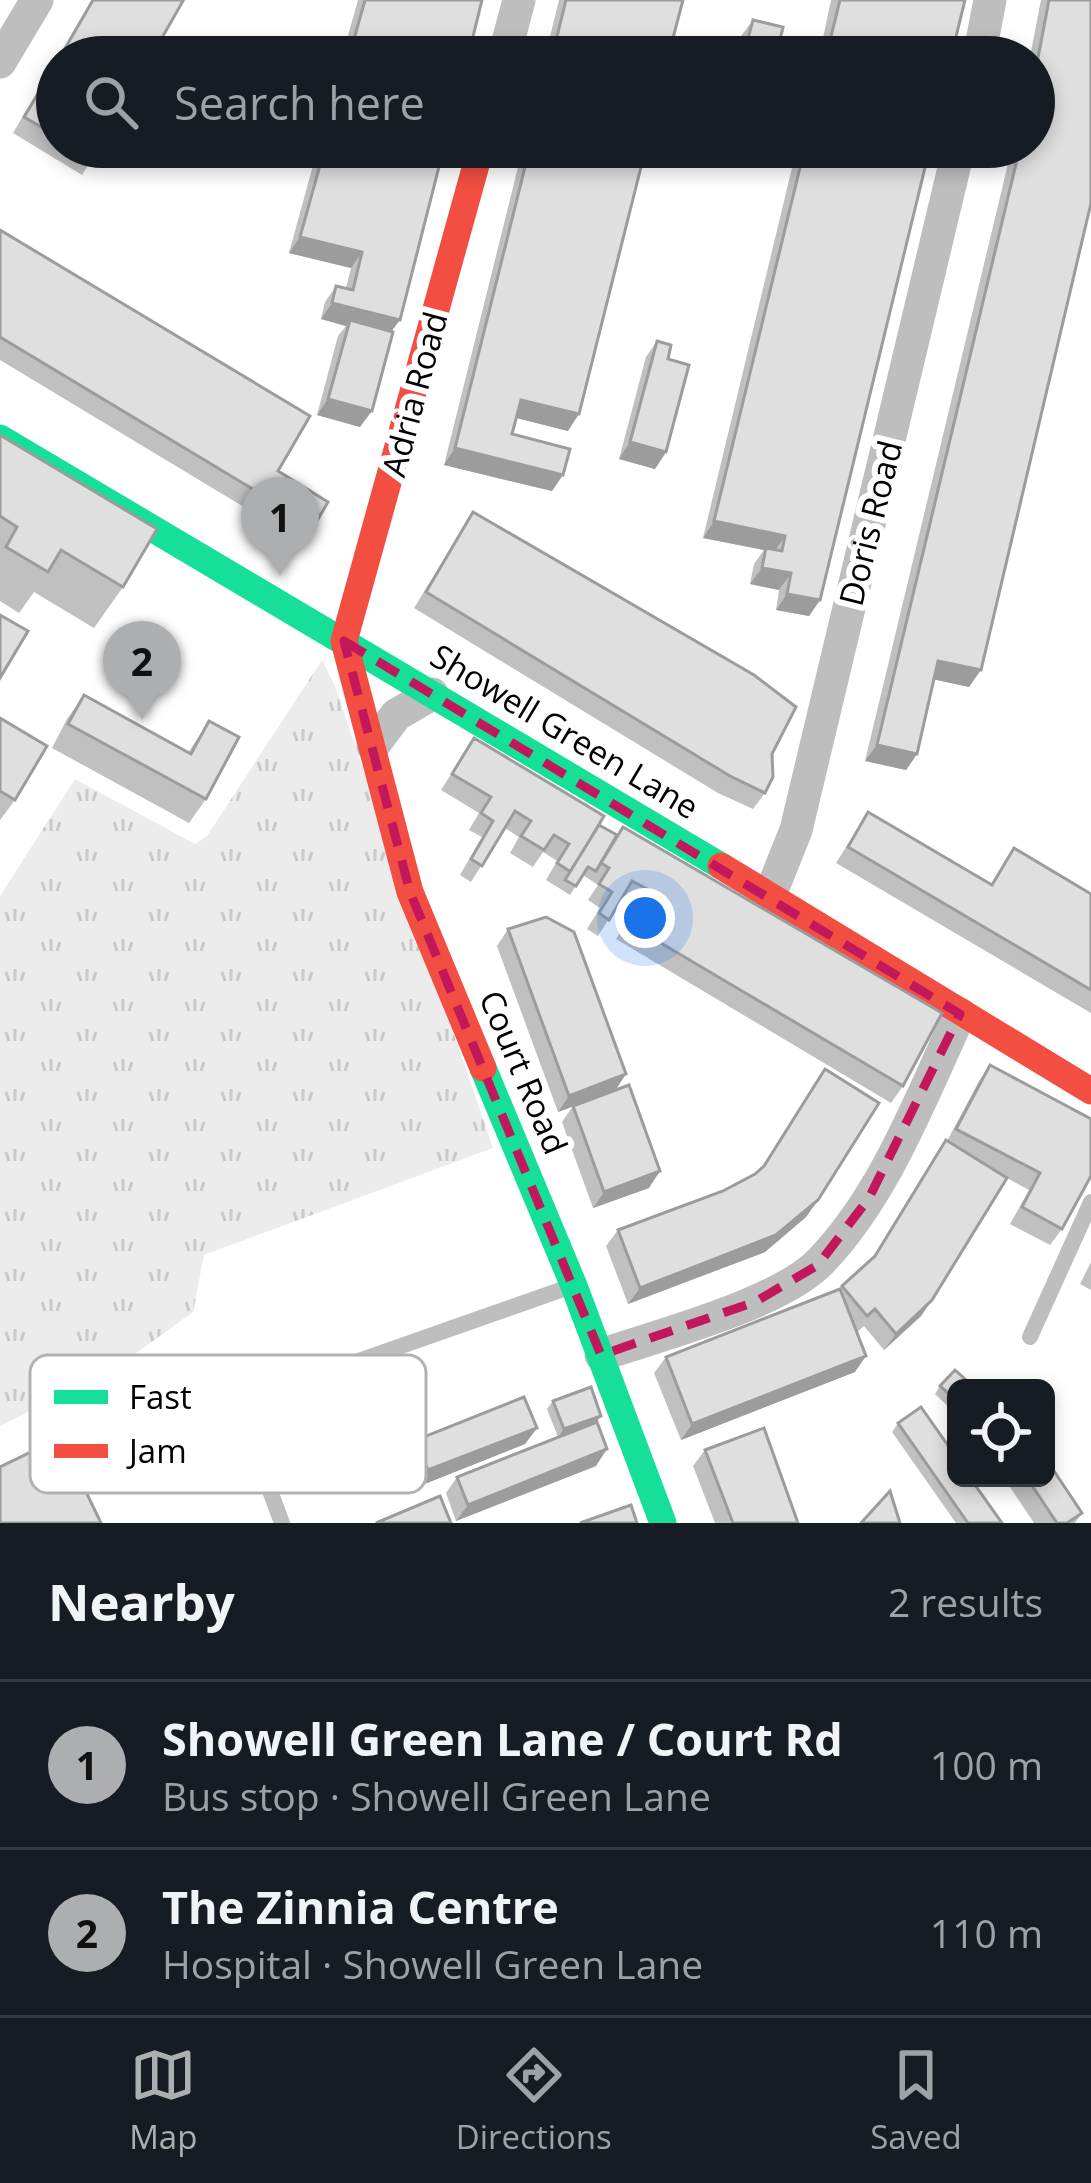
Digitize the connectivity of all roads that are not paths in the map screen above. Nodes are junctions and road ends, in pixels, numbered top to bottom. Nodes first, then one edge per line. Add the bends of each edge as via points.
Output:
1 (37, 0) edge
2 (519, 0) edge
3 (990, 0) edge
4 (510, 36) edge
5 (983, 36) edge
6 (0, 62) edge
7 (475, 168) edge
8 (954, 168) edge
9 (0, 438) edge
10 (344, 641) junction
11 (432, 694) junction
12 (373, 746) junction
13 (770, 895) junction
14 (960, 1014) junction
15 (1091, 1091) edge
16 (1091, 1202) edge
17 (574, 1286) junction
18 (1030, 1337) dead end
19 (376, 1355) edge
20 (601, 1355) junction
21 (271, 1493) edge
22 (282, 1523) edge
23 (663, 1523) edge

1 - 6 street
2 - 4 street
3 - 5 street
7 - 10 street, Adria Road
8 - 13 street, Doris Road via 796,830
9 - 10 street, Showell Green Lane
10 - 11 street, Showell Green Lane
10 - 12 street, Court Road
11 - 12 street via 396,715
11 - 13 street, Showell Green Lane
12 - 17 street, Court Road via 410,892
13 - 14 street, Showell Green Lane
14 - 15 street, Showell Green Lane
14 - 20 street via 868,1198 818,1264 755,1302
16 - 18 lane
17 - 19 lane
17 - 20 street, Court Road
20 - 23 street, Court Road
21 - 22 lane

